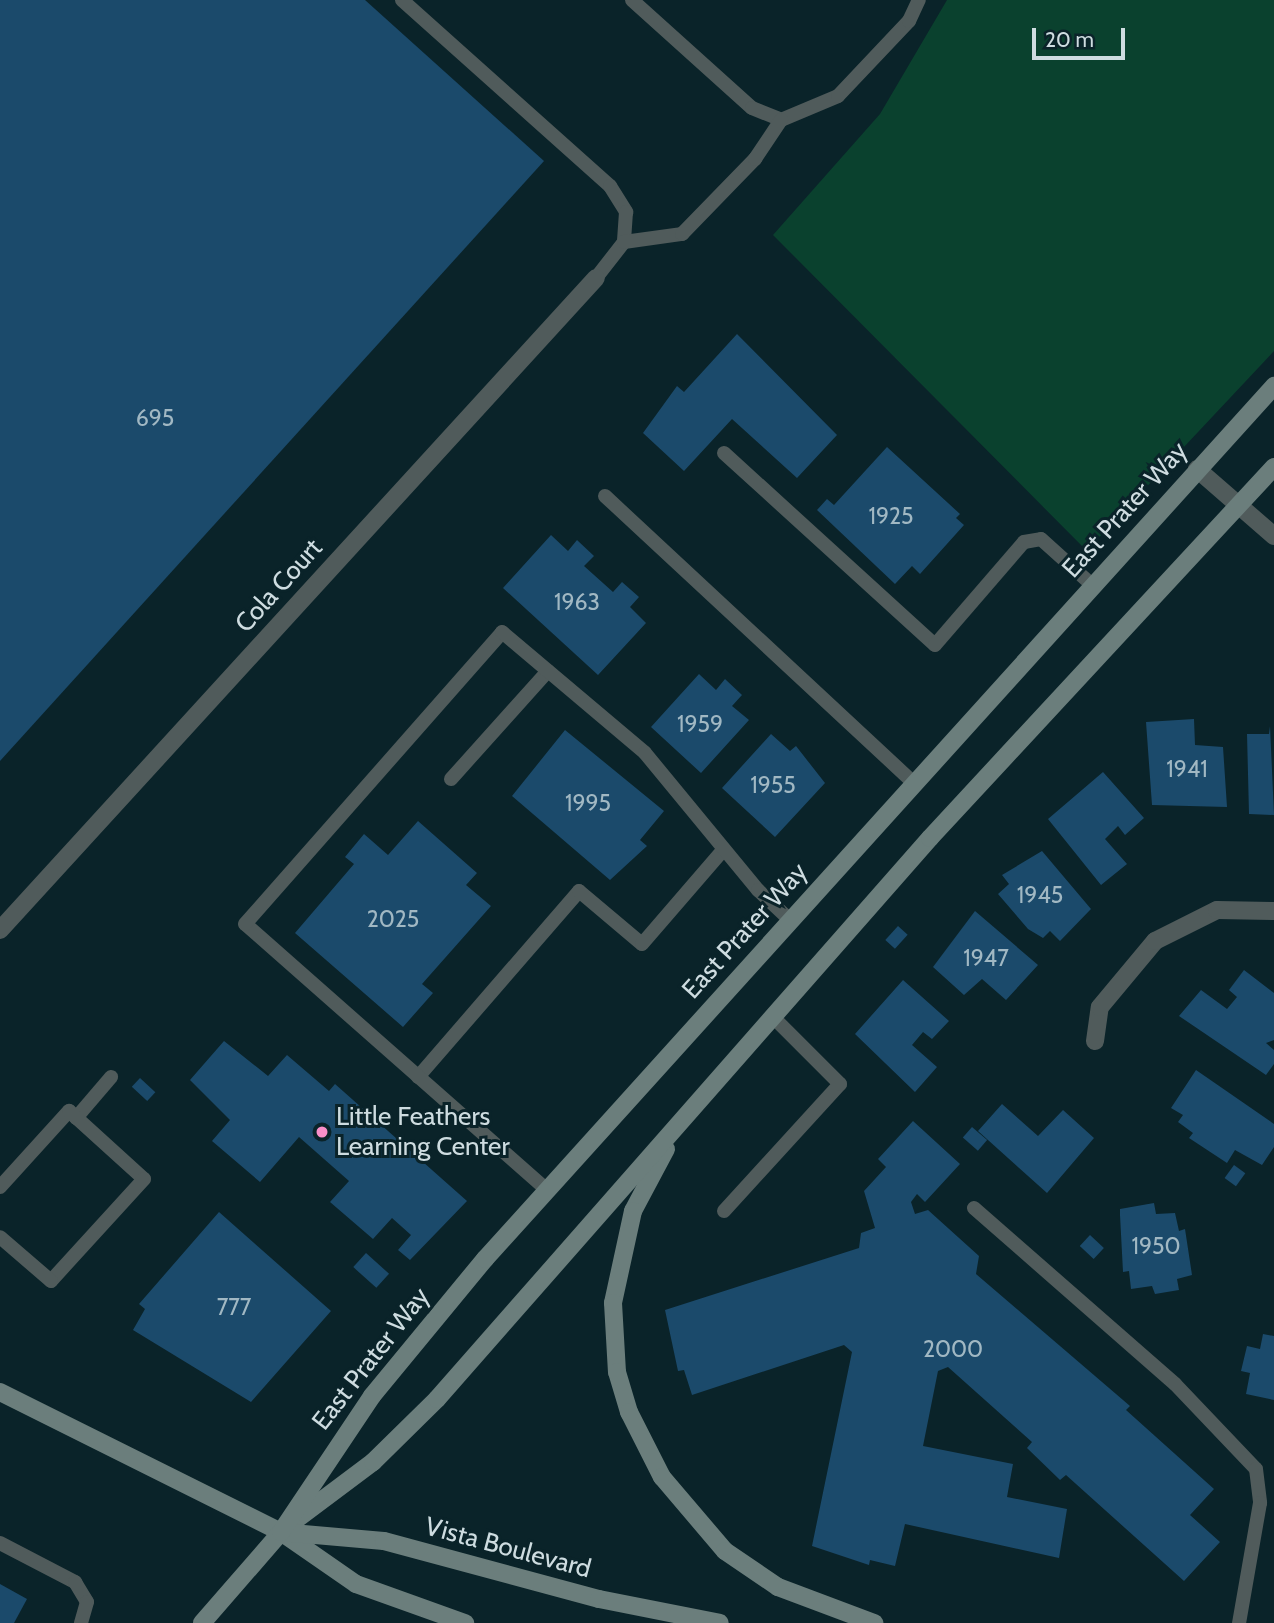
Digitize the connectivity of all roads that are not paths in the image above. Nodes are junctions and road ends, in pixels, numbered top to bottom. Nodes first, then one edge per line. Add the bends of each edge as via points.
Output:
1 (402, 0) edge
2 (632, 0) edge
3 (919, 0) edge
4 (781, 120) junction
5 (624, 242) junction
6 (596, 278) joint
7 (1274, 386) edge
8 (724, 453) dead end
9 (1274, 467) edge
10 (1197, 469) junction
11 (605, 496) dead end
12 (1239, 505) junction
13 (1274, 536) edge
14 (1092, 585) junction
15 (548, 671) junction
16 (451, 779) dead end
17 (914, 783) junction
18 (724, 849) junction
19 (1274, 911) edge
20 (790, 920) junction
21 (0, 930) edge
22 (773, 1017) junction
23 (1095, 1041) dead end
24 (111, 1077) dead end
25 (418, 1077) junction
26 (76, 1118) junction
27 (680, 1123) junction
28 (0, 1187) edge
29 (547, 1190) junction
30 (974, 1208) dead end
31 (724, 1211) dead end
32 (0, 1237) edge
33 (0, 1392) edge
34 (281, 1532) junction
35 (0, 1543) edge
36 (81, 1623) edge
37 (202, 1623) edge
38 (465, 1623) edge
39 (720, 1623) edge
40 (874, 1623) edge
41 (1239, 1623) edge

1 - 5 lane via 610,186 626,212
2 - 4 lane via 752,108
3 - 4 lane via 909,21 838,96
4 - 5 lane via 755,159 682,234
5 - 6 lane
6 - 21 street, Cola Court
7 - 10 main road, East Prater Way
8 - 14 lane via 935,645 1024,542 1041,539
9 - 12 main road, East Prater Way
10 - 12 street
10 - 14 main road, East Prater Way
11 - 17 lane
12 - 13 street
12 - 22 main road, East Prater Way
14 - 17 main road, East Prater Way
15 - 16 lane
15 - 18 lane via 645,753
15 - 25 lane via 502,632 245,924
17 - 20 main road, East Prater Way
18 - 20 lane
18 - 25 lane via 642,944 579,891
19 - 23 street via 1217,910 1155,941 1106,998
20 - 29 main road, East Prater Way
22 - 27 main road, East Prater Way
22 - 31 lane via 840,1084
24 - 26 lane
25 - 29 lane
26 - 28 lane via 69,1111
26 - 32 lane via 144,1179 51,1280
27 - 34 main road, East Prater Way via 437,1399 373,1462
27 - 40 main road via 633,1211 618,1268 613,1338 629,1412 662,1477 725,1551 779,1587
29 - 34 main road, East Prater Way via 372,1396
30 - 41 lane via 1175,1384 1256,1469 1260,1503
33 - 34 main road, Vista Boulevard
34 - 37 main road, East Prater Way
34 - 38 main road, Vista Boulevard via 356,1584
34 - 39 main road, Vista Boulevard via 384,1541 599,1600
35 - 36 lane via 75,1582 87,1602

